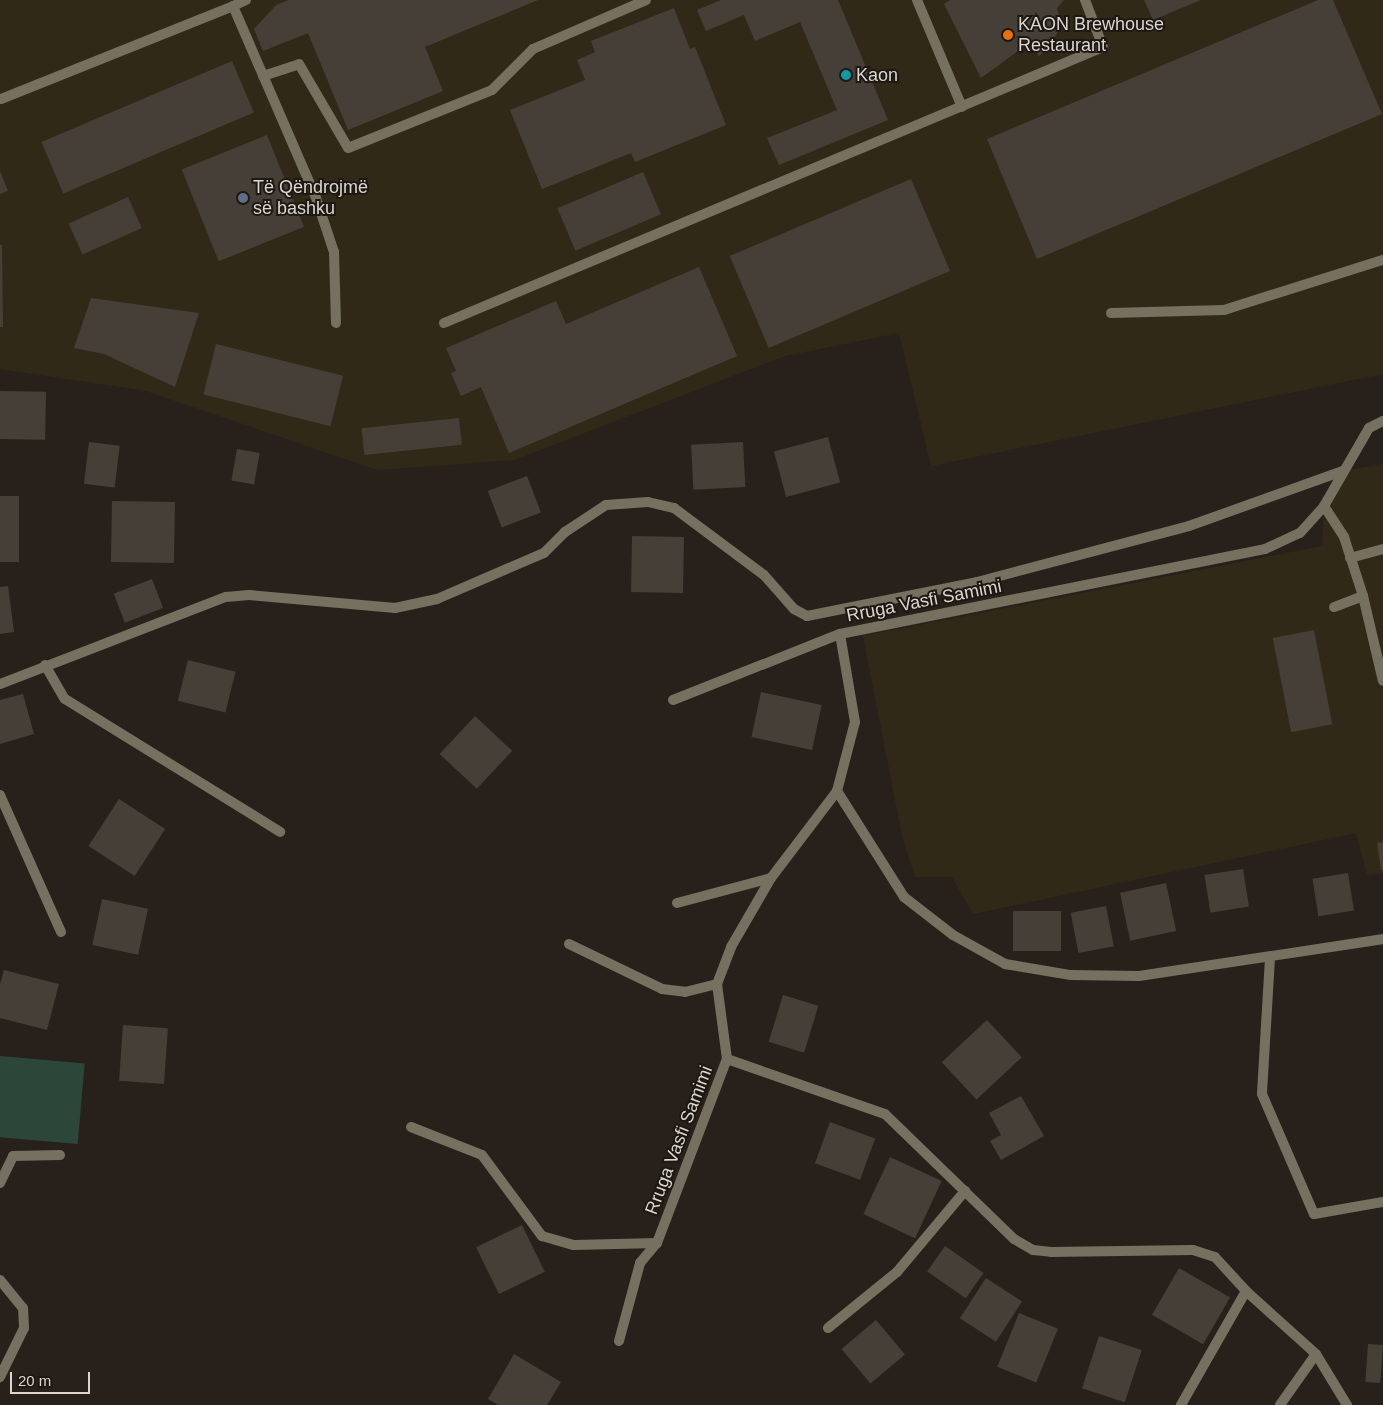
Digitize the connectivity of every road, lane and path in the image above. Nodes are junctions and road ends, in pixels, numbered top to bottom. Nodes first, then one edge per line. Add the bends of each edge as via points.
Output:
1 (246, 0) edge
2 (646, 0) edge
3 (917, 0) edge
4 (1085, 0) edge
5 (233, 6) junction
6 (264, 76) junction
7 (1, 99) edge
8 (962, 107) junction
9 (1383, 260) edge
10 (1111, 313) dead end
11 (444, 322) dead end
12 (336, 324) dead end
13 (1383, 421) edge
14 (1343, 471) junction
15 (1324, 506) junction
16 (1383, 549) edge
17 (1350, 558) junction
18 (1363, 596) junction
19 (1334, 607) dead end
20 (840, 634) junction
21 (45, 665) junction
22 (1383, 681) edge
23 (0, 684) edge
24 (673, 700) dead end
25 (837, 791) junction
26 (0, 795) edge
27 (280, 832) dead end
28 (771, 878) junction
29 (676, 904) dead end
30 (61, 932) dead end
31 (1383, 939) edge
32 (569, 944) dead end
33 (1270, 958) junction
34 (717, 984) junction
35 (727, 1058) junction
36 (411, 1127) dead end
37 (60, 1155) dead end
38 (0, 1183) edge
39 (965, 1191) junction
40 (1383, 1202) edge
41 (657, 1244) junction
42 (0, 1280) edge
43 (1246, 1291) junction
44 (828, 1328) dead end
45 (619, 1341) dead end
46 (1316, 1354) junction
47 (0, 1377) edge
48 (1181, 1405) edge
49 (1280, 1405) edge
50 (1347, 1405) edge

1 - 5 street
2 - 6 street via 533,49 492,90 348,148 299,64
3 - 8 street
4 - 8 street via 1103,47
5 - 6 street
5 - 7 street
6 - 12 street via 316,198 334,252
8 - 11 street
9 - 10 street via 1224,310
13 - 14 street, Rruga Vasfi Samimi via 1370,428
14 - 15 street, Rruga Vasfi Samimi
14 - 21 street via 1189,526 977,582 807,616 794,609 764,575 674,508 648,502 606,505 565,532 544,553 437,599 395,608 249,595 226,597
15 - 17 street via 1344,537
15 - 20 street, Rruga Vasfi Samimi via 1300,534 1265,549
16 - 17 street
17 - 18 street
18 - 19 street
18 - 22 street
20 - 24 street
20 - 25 street, Rruga Vasfi Samimi via 855,722
21 - 23 street
21 - 27 street via 65,699
25 - 28 street, Rruga Vasfi Samimi
25 - 33 street via 904,897 953,935 1005,964 1071,975 1139,976
26 - 30 street
28 - 29 street
28 - 34 street, Rruga Vasfi Samimi via 731,947
31 - 33 street
32 - 34 street via 662,989 685,992
33 - 40 street via 1262,1094 1314,1214
34 - 35 street, Rruga Vasfi Samimi
35 - 39 street via 885,1114
35 - 41 street, Rruga Vasfi Samimi
36 - 41 street via 482,1155 542,1236 574,1245
37 - 38 street via 13,1156
39 - 43 street via 1014,1239 1033,1250 1193,1250 1215,1257
39 - 44 street via 897,1272
41 - 45 street via 640,1263
42 - 47 street via 23,1308 24,1328
43 - 46 street
43 - 48 street
46 - 49 street
46 - 50 street

